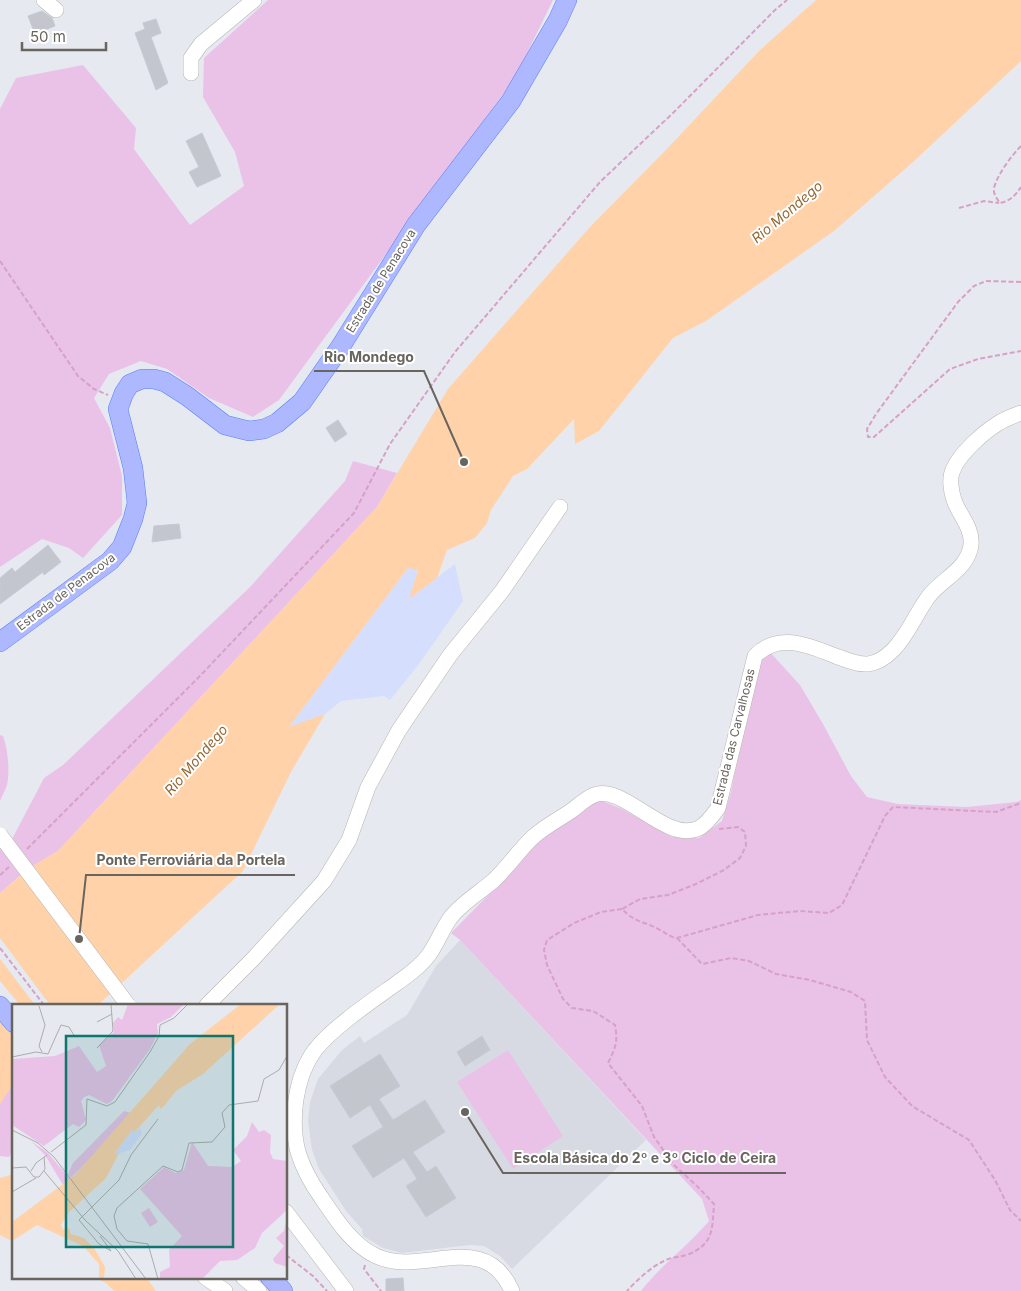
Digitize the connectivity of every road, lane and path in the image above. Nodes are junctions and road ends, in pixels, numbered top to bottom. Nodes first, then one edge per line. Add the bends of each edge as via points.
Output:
1 (44, 0) edge
2 (254, 0) edge
3 (567, 0) edge
4 (787, 0) edge
5 (56, 10) dead end
6 (191, 73) dead end
7 (1021, 146) edge
8 (1021, 187) edge
9 (1000, 203) junction
10 (960, 208) dead end
11 (0, 261) edge
12 (1021, 282) edge
13 (1021, 351) edge
14 (120, 400) junction
15 (1021, 413) edge
16 (560, 507) dead end
17 (0, 642) edge
18 (1021, 803) edge
19 (702, 825) junction
20 (0, 835) edge
21 (22, 854) dead end
22 (15, 861) dead end
23 (0, 875) edge
24 (622, 910) junction
25 (677, 938) junction
26 (0, 948) edge
27 (0, 990) edge
28 (43, 1004) edge
29 (127, 1004) edge
30 (208, 1004) edge
31 (12, 1005) edge
32 (0, 1006) edge
33 (12, 1021) edge
34 (288, 1215) edge
35 (1021, 1221) edge
36 (366, 1250) junction
37 (288, 1256) edge
38 (206, 1278) edge
39 (244, 1278) edge
40 (271, 1278) edge
41 (287, 1278) edge
42 (225, 1291) edge
43 (259, 1291) edge
44 (283, 1291) edge
45 (299, 1291) edge
46 (327, 1291) edge
47 (346, 1291) edge
48 (381, 1291) edge
49 (512, 1291) edge
50 (627, 1291) edge

1 - 5 street
2 - 6 street via 201,44 191,58
3 - 14 main road, Estrada de Penacova via 511,101 416,225 302,402 276,423 249,432 225,425 187,396 154,379 130,384
4 - 21 path via 600,182 455,352 390,444 354,513 199,677
7 - 9 path via 1010,157 994,188 994,195
8 - 9 path via 1008,202
9 - 10 path via 984,201
11 - 14 path via 78,376 94,389
12 - 13 path via 986,281 974,286 958,302 876,414 867,429 868,437 874,437 950,369 978,359
14 - 17 main road, Estrada de Penacova via 118,409 134,468 137,503 122,547 110,561
15 - 19 street, Estrada das Carvalhosas via 997,424 975,441 953,470 954,500 971,534 969,555 959,569 930,595 895,648 881,660 868,664 791,642 777,642 755,656 718,808
16 - 30 street via 502,592 450,655 399,730 368,788 349,840 324,881 253,960
18 - 25 path via 996,812 893,808 885,816 842,905 830,913 800,911 758,915
19 - 24 path via 716,830 738,827 745,832 746,846 740,858 696,884 668,895 640,899
19 - 36 street via 683,830 670,827 618,797 594,795 533,836 504,870 452,916 420,966 330,1034 315,1051 304,1071 296,1102 298,1152 309,1180 350,1235
20 - 29 street, bridge
22 - 23 path
24 - 25 path via 633,920
24 - 50 path via 601,912 574,923 547,940 544,950 547,965 563,999 572,1008 593,1011 615,1024 618,1039 608,1063 642,1106 654,1137 674,1165 714,1204 712,1233 701,1248 664,1261
25 - 35 path via 702,964 731,958 748,961 776,974 851,992 865,1001 867,1040 885,1078 912,1106 969,1140 1010,1210
26 - 28 path
27 - 31 main road
32 - 33 main road
34 - 47 street
36 - 48 path via 364,1269
36 - 49 street via 391,1261 469,1256 482,1259 502,1273
37 - 46 path
38 - 42 street
39 - 43 street
40 - 44 main road
41 - 45 main road

